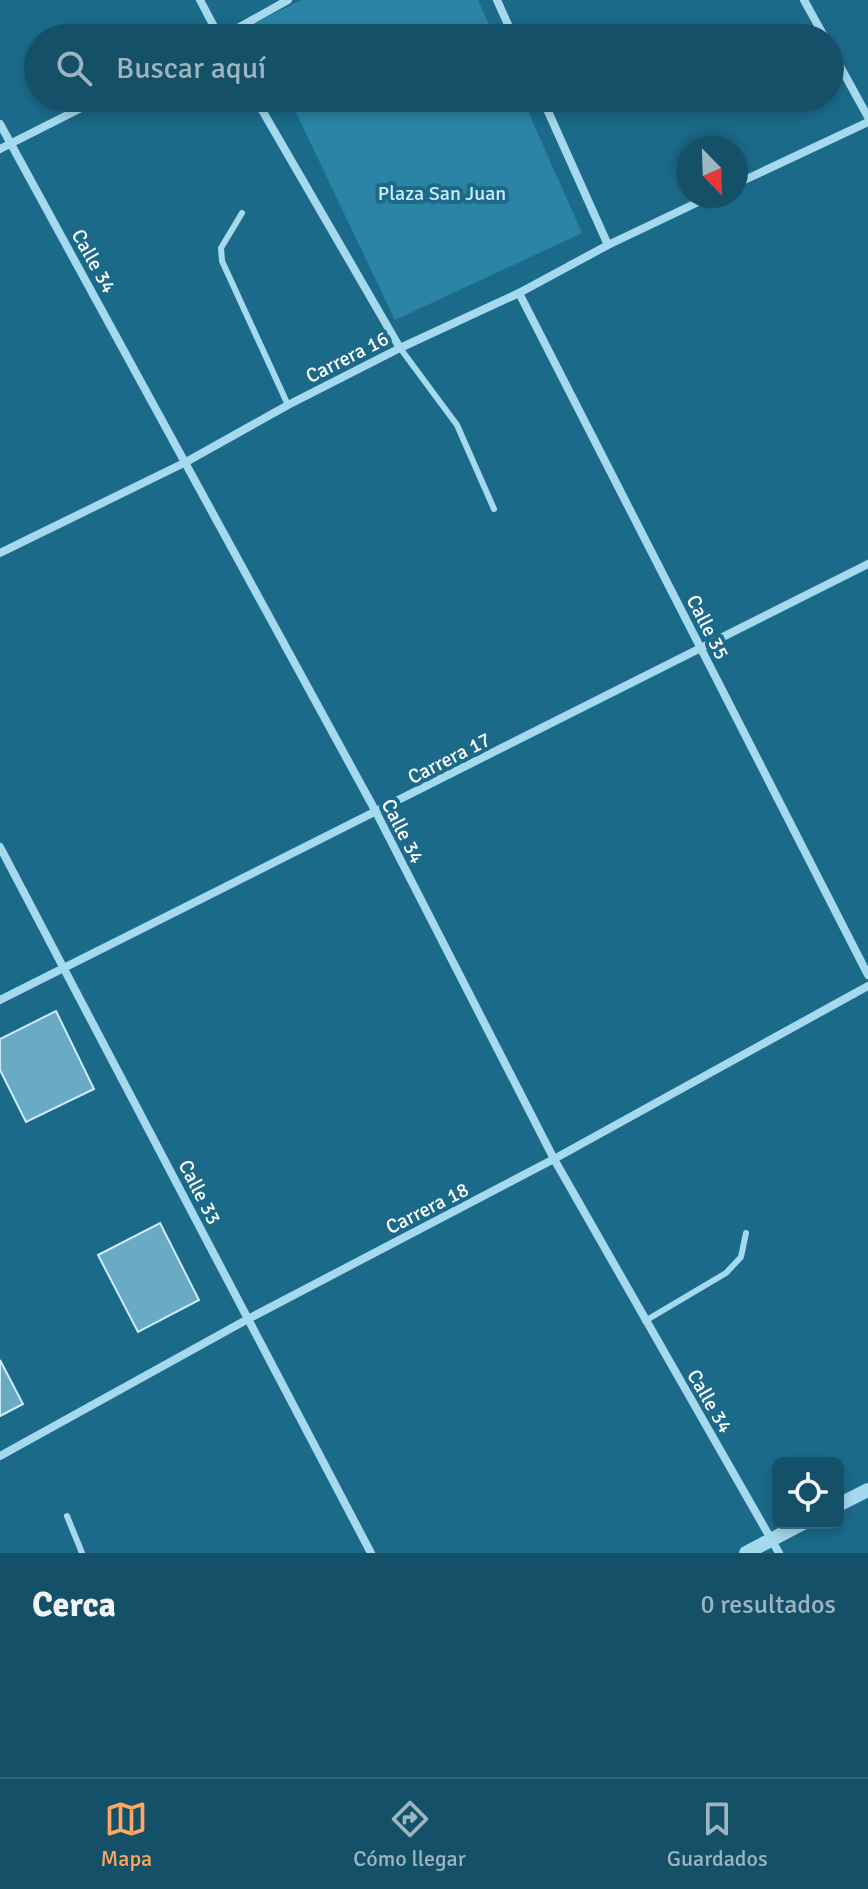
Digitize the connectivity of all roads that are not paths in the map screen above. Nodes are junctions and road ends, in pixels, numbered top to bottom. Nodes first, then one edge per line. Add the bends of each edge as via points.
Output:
1 (200, 0) edge
2 (288, 0) edge
3 (497, 0) edge
4 (804, 0) edge
5 (213, 24) edge
6 (245, 24) edge
7 (508, 24) edge
8 (817, 24) edge
9 (844, 74) edge
10 (74, 112) edge
11 (263, 112) edge
12 (548, 112) edge
13 (868, 119) edge
14 (0, 124) edge
15 (11, 144) junction
16 (0, 149) edge
17 (748, 178) edge
18 (686, 208) edge
19 (242, 213) dead end
20 (608, 245) junction
21 (519, 293) junction
22 (400, 348) junction
23 (288, 405) junction
24 (186, 462) junction
25 (494, 509) dead end
26 (0, 553) edge
27 (868, 564) edge
28 (702, 648) junction
29 (376, 812) junction
30 (0, 847) edge
31 (65, 966) junction
32 (868, 975) edge
33 (868, 986) edge
34 (0, 1000) edge
35 (554, 1159) junction
36 (746, 1233) dead end
37 (248, 1319) junction
38 (645, 1321) junction
39 (0, 1456) edge
40 (868, 1490) edge
41 (844, 1502) edge
42 (67, 1516) dead end
43 (796, 1529) edge
44 (775, 1546) edge
45 (82, 1553) edge
46 (371, 1553) edge
47 (746, 1553) edge

1 - 5 street
2 - 6 street
3 - 7 street
4 - 8 street
9 - 13 street
10 - 15 street
11 - 22 street
12 - 20 street
13 - 17 street
14 - 15 street, Calle 34
15 - 16 street
15 - 24 street, Calle 34
18 - 20 street, Carrera 16
19 - 23 lane via 221,248 222,261
20 - 21 street, Carrera 16
21 - 22 street, Carrera 16
21 - 28 street, Calle 35
22 - 23 street, Carrera 16
22 - 25 lane via 457,425
23 - 24 street, Carrera 16
24 - 26 street, Carrera 16
24 - 29 street, Calle 34
27 - 28 street, Carrera 17
28 - 29 street, Carrera 17
28 - 32 street, Calle 35
29 - 31 street, Carrera 17
29 - 35 street, Calle 34
30 - 31 street, Calle 33
31 - 34 street, Carrera 17
31 - 37 street, Calle 33
33 - 35 street, Carrera 18
35 - 37 street, Carrera 18
35 - 38 street, Calle 34
36 - 38 lane via 741,1257 726,1273
37 - 39 street, Carrera 18
37 - 46 street, Calle 33
38 - 44 street, Calle 34
40 - 41 street
42 - 45 lane
43 - 44 street
44 - 47 street

